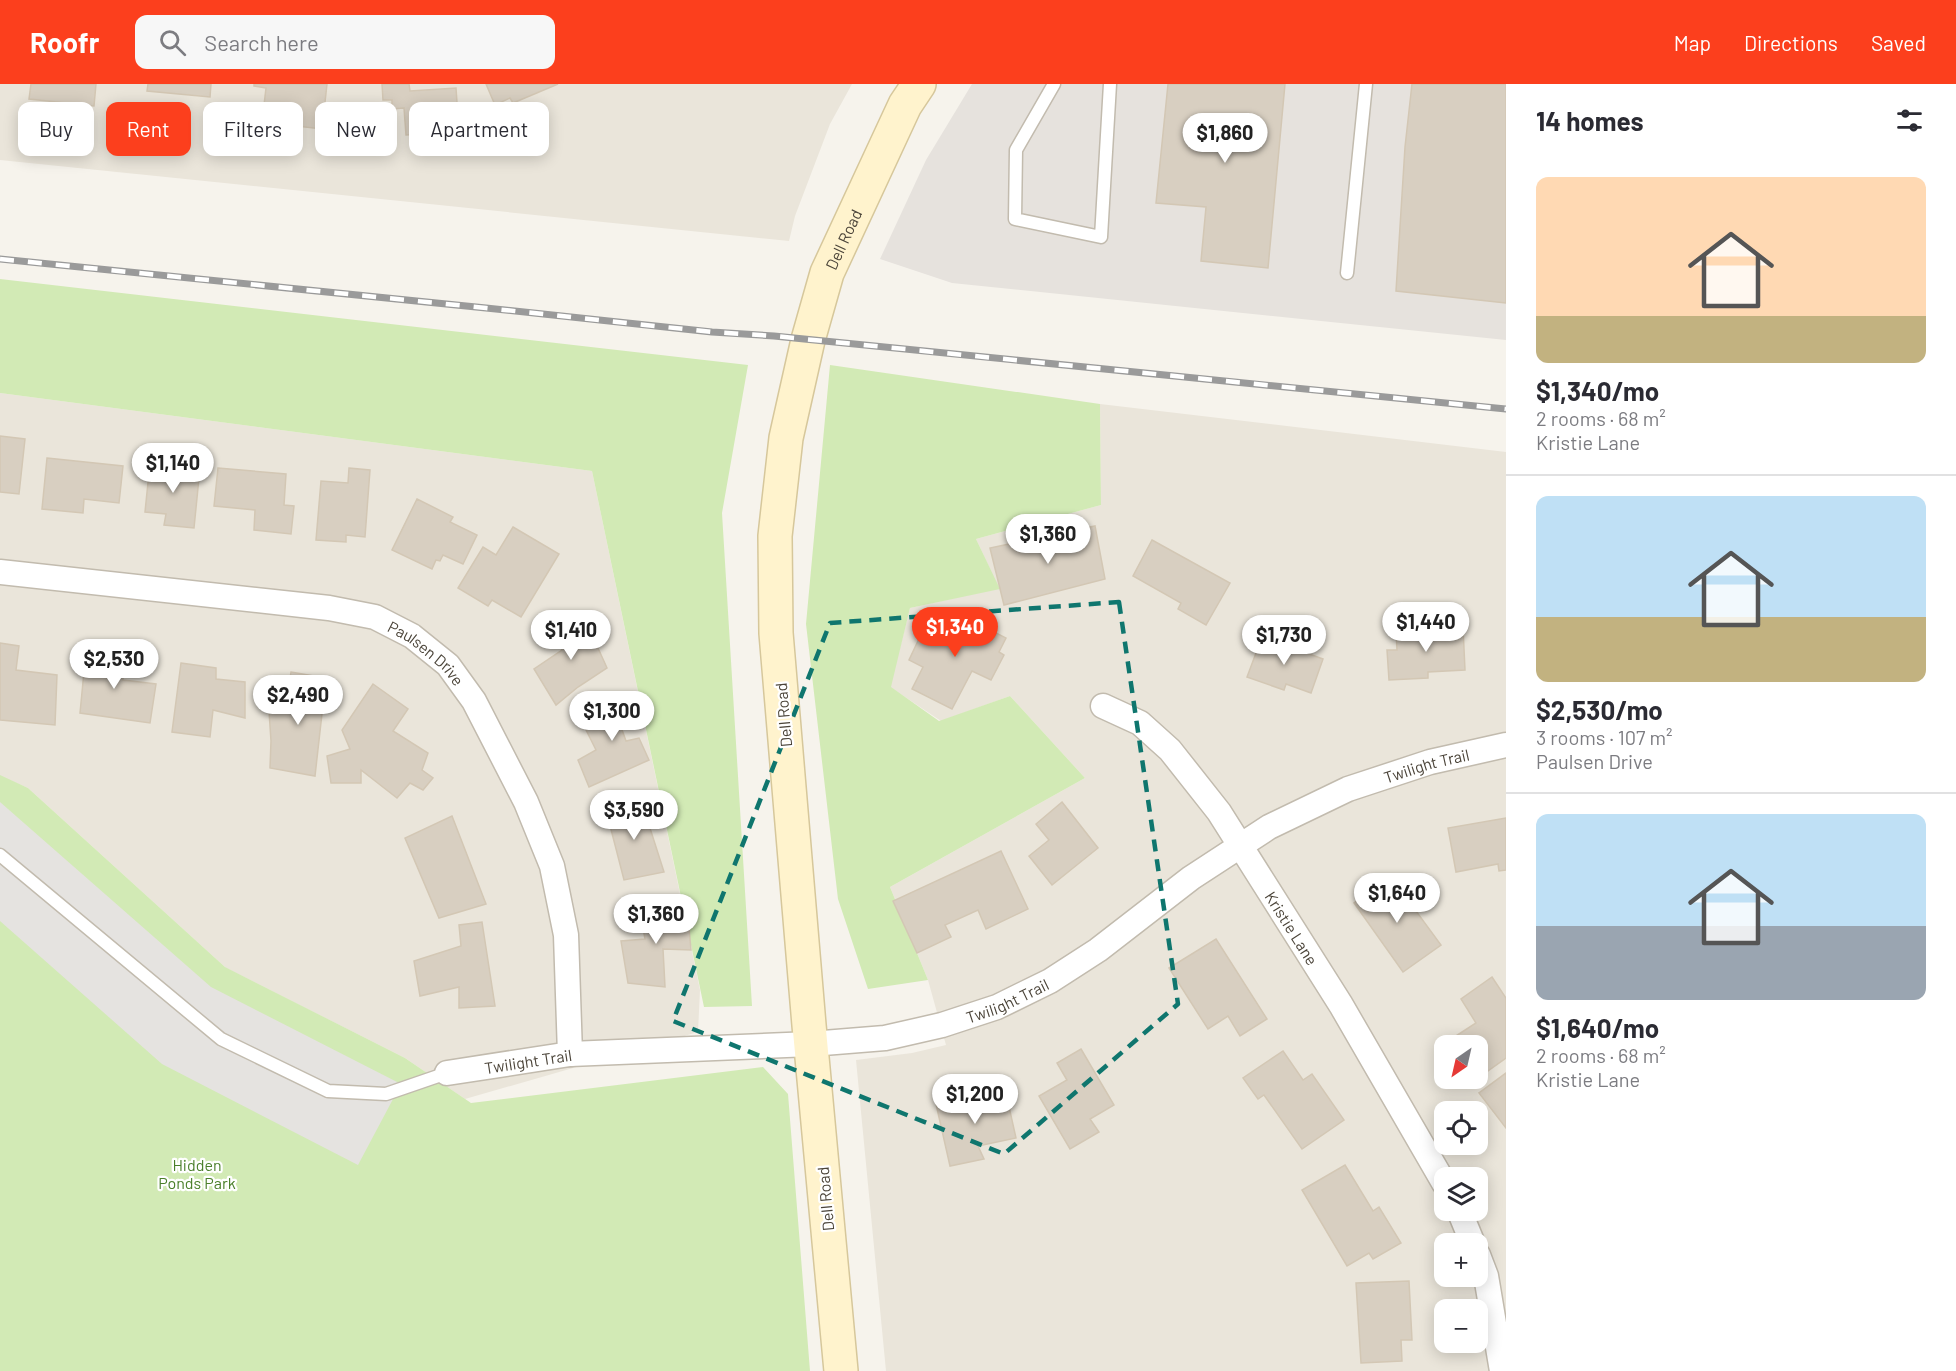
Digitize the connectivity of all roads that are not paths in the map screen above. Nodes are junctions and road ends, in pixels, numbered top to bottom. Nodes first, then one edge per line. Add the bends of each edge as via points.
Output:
1 (919, 84) edge
2 (1054, 84) edge
3 (1110, 84) edge
4 (1366, 84) edge
5 (1347, 273) dead end
6 (0, 572) edge
7 (1103, 706) dead end
8 (1506, 745) edge
9 (1240, 844) junction
10 (0, 855) edge
11 (811, 1044) junction
12 (570, 1054) junction
13 (447, 1073) joint
14 (1435, 1167) edge
15 (1490, 1268) edge
16 (842, 1371) edge
17 (1502, 1371) edge

1 - 11 street, Dell Road via 905,105 827,273 786,438 775,536 776,633
2 - 3 lane via 1016,150 1015,219 1101,237
4 - 5 lane
6 - 12 street, Paulsen Drive via 329,608 375,617 412,636 448,665 474,701 526,802 552,866 566,935
7 - 9 street, Kristie Lane via 1140,723 1170,750
8 - 9 street, Twilight Trail via 1430,762 1348,789
9 - 11 street, Twilight Trail via 1098,950 1050,981 996,1007 885,1038
9 - 14 street, Kristie Lane via 1341,1005
10 - 13 lane via 221,1039 328,1091 386,1094
11 - 12 street, Twilight Trail
11 - 16 street, Dell Road
12 - 13 street, Twilight Trail
15 - 17 street

